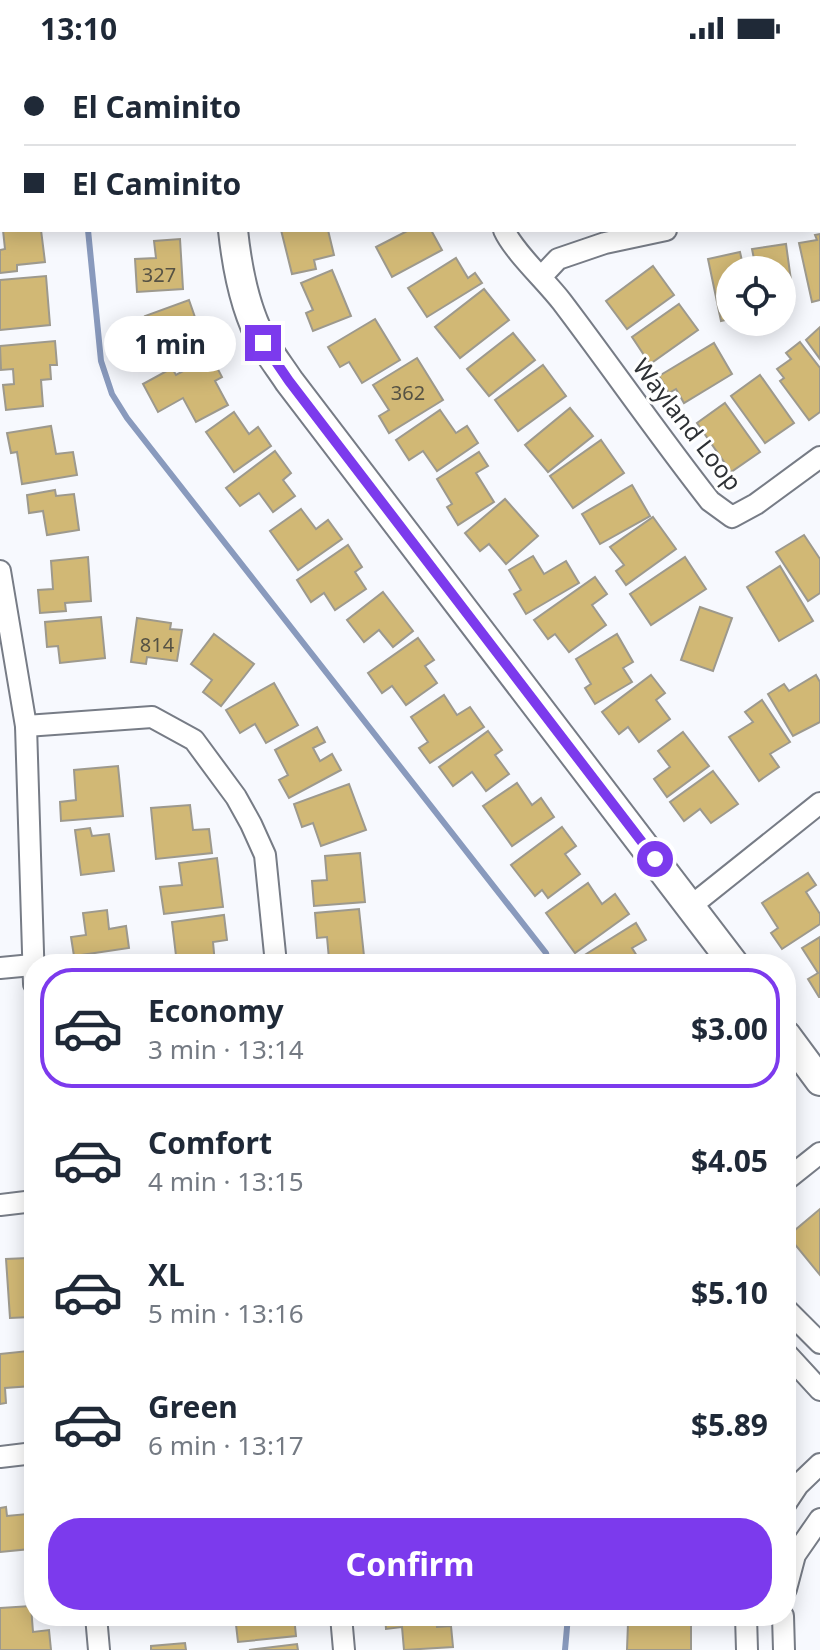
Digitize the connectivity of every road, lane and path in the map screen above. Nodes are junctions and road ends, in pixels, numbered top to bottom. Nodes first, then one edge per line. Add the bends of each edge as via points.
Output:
1 (233, 232) edge
2 (505, 232) edge
3 (657, 232) edge
4 (542, 276) junction
5 (820, 457) edge
6 (0, 571) edge
7 (26, 726) junction
8 (820, 803) edge
9 (691, 906) junction
10 (32, 954) edge
11 (275, 954) edge
12 (727, 954) edge
13 (0, 968) edge
14 (24, 972) edge
15 (796, 1049) edge
16 (820, 1081) edge
17 (820, 1153) edge
18 (796, 1172) edge
19 (24, 1202) edge
20 (0, 1205) edge
21 (796, 1319) edge
22 (820, 1343) edge
23 (796, 1364) edge
24 (820, 1390) edge
25 (24, 1454) edge
26 (0, 1457) edge
27 (820, 1464) edge
28 (796, 1488) edge
29 (820, 1519) edge
30 (796, 1554) edge
31 (97, 1626) edge
32 (342, 1626) edge
33 (746, 1626) edge
34 (783, 1626) edge
35 (99, 1650) edge
36 (344, 1650) edge
37 (747, 1650) edge
38 (784, 1650) edge

1 - 9 street via 236,260 263,343
2 - 4 street, Wayland Loop
3 - 4 street via 558,259
4 - 5 street, Wayland Loop via 710,501 732,517
6 - 7 street
7 - 10 street
7 - 11 street via 152,717 194,740 236,797 265,855
8 - 9 street
9 - 12 street
13 - 14 street
15 - 16 street
17 - 18 street
19 - 20 street
21 - 22 street
23 - 24 street
25 - 26 street
27 - 28 street
29 - 30 street
31 - 35 street
32 - 36 street
33 - 37 street
34 - 38 street

